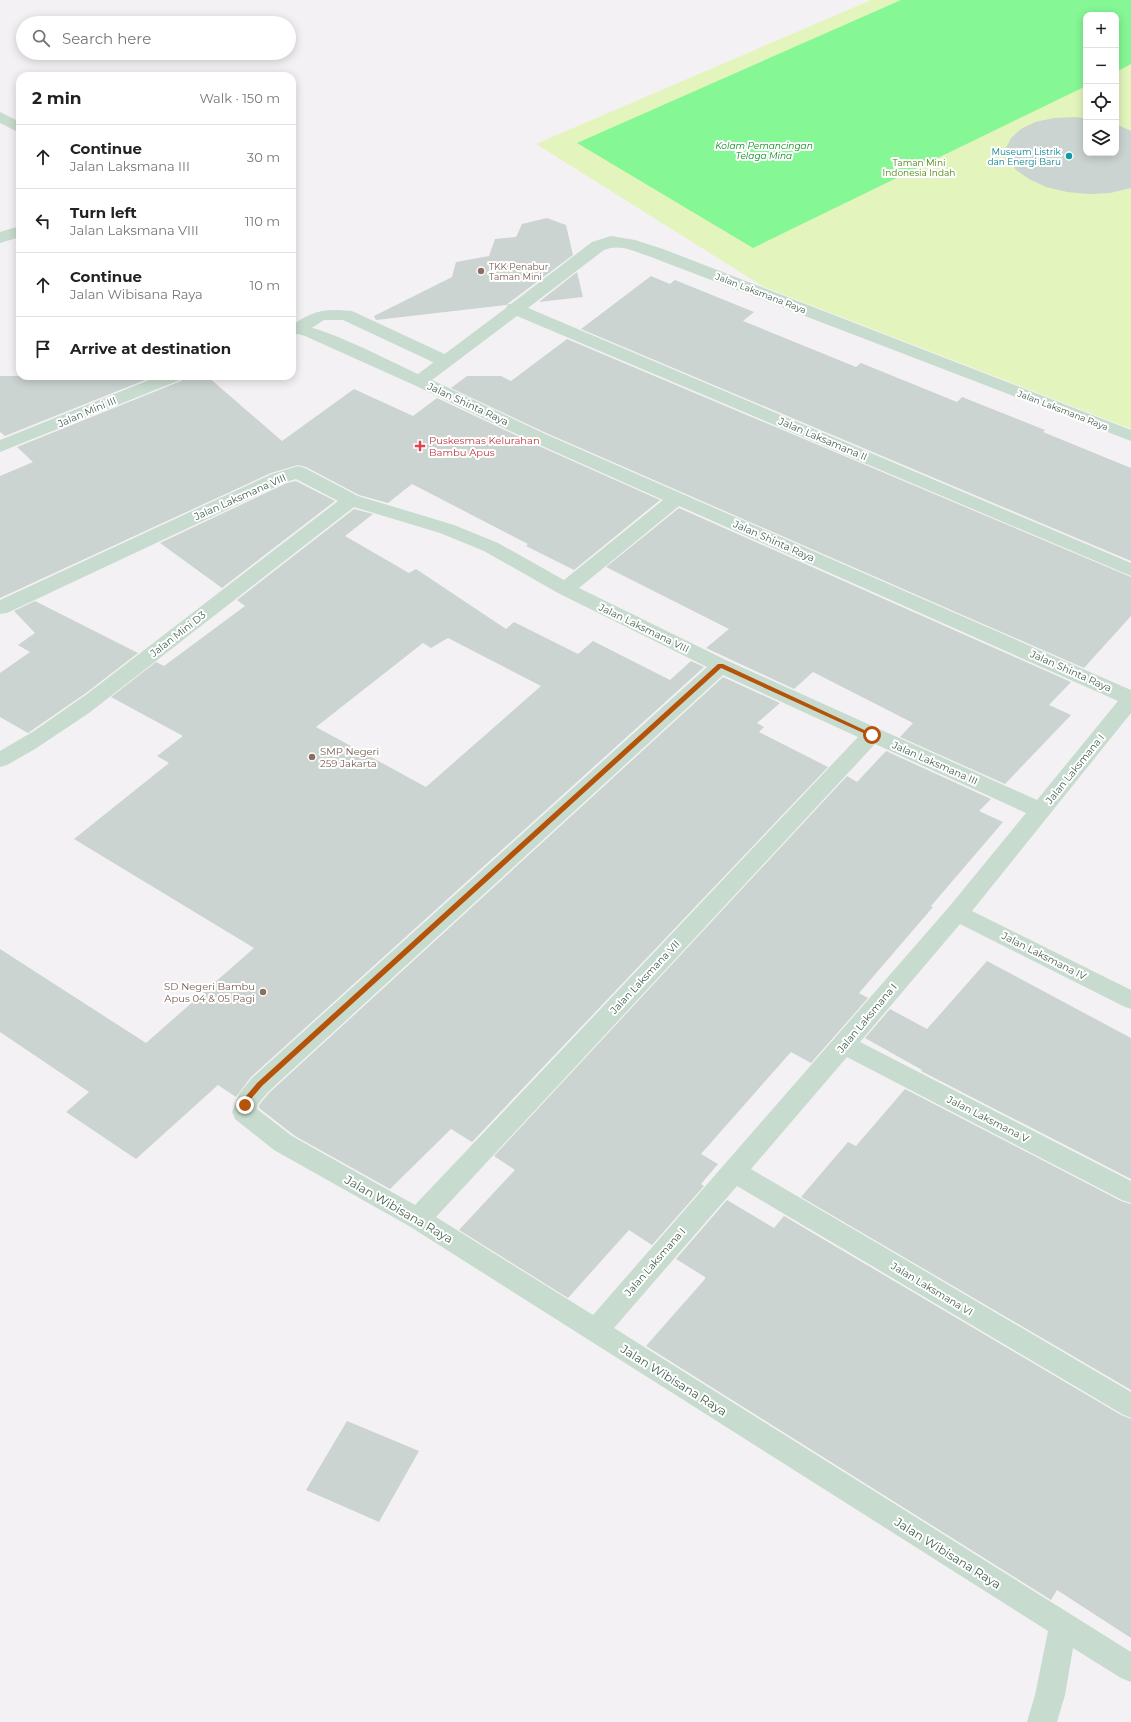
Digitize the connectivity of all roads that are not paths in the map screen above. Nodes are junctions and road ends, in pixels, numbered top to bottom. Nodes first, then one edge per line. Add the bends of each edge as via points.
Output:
1 (0, 118) edge
2 (16, 126) edge
3 (16, 232) edge
4 (0, 238) edge
5 (514, 308) junction
6 (296, 328) edge
7 (296, 329) edge
8 (445, 361) junction
9 (164, 380) edge
10 (420, 381) junction
11 (1131, 436) edge
12 (0, 447) edge
13 (677, 498) junction
14 (351, 500) junction
15 (1131, 570) edge
16 (565, 589) junction
17 (0, 608) edge
18 (721, 666) junction
19 (1131, 698) edge
20 (872, 735) junction
21 (0, 760) edge
22 (1041, 811) junction
23 (957, 913) junction
24 (1131, 1000) edge
25 (844, 1045) junction
26 (733, 1171) junction
27 (1131, 1192) edge
28 (418, 1219) junction
29 (596, 1330) junction
30 (1131, 1406) edge
31 (1063, 1626) junction
32 (1131, 1668) edge
33 (1042, 1722) edge

1 - 2 street
3 - 4 street
5 - 8 street, Jalan Laksmana Raya
5 - 11 street, Jalan Laksmana Raya via 598,246 612,241 629,244
5 - 15 street, Jalan Laksamana II
6 - 8 street via 314,317 328,314 346,315
7 - 10 street via 310,332
8 - 10 street, Jalan Laksmana Raya
9 - 12 street, Jalan Mini III
10 - 13 street, Jalan Shinta Raya
13 - 16 street
13 - 19 street, Jalan Shinta Raya
14 - 16 street, Jalan Laksmana VIII via 447,529 491,547
14 - 17 street, Jalan Laksmana VIII via 298,472 279,478
14 - 21 street, Jalan Mini D3 via 90,702 23,748
16 - 18 street, Jalan Laksmana VIII
18 - 20 street, Jalan Laksmana III
18 - 28 street, Jalan Wibisana Raya via 260,1084 248,1098 244,1112 283,1143
19 - 22 street, Jalan Laksmana I
20 - 22 street, Jalan Laksmana III
20 - 28 street, Jalan Laksmana VII
22 - 23 street, Jalan Laksmana I
23 - 24 street, Jalan Laksmana IV
23 - 25 street, Jalan Laksmana I
25 - 26 street, Jalan Laksmana I
25 - 27 street, Jalan Laksmana V
26 - 29 street, Jalan Laksmana I
26 - 30 street, Jalan Laksmana VI
28 - 29 street, Jalan Wibisana Raya
29 - 31 street, Jalan Wibisana Raya
31 - 32 street, Jalan Wibisana Raya
31 - 33 street via 1050,1695

